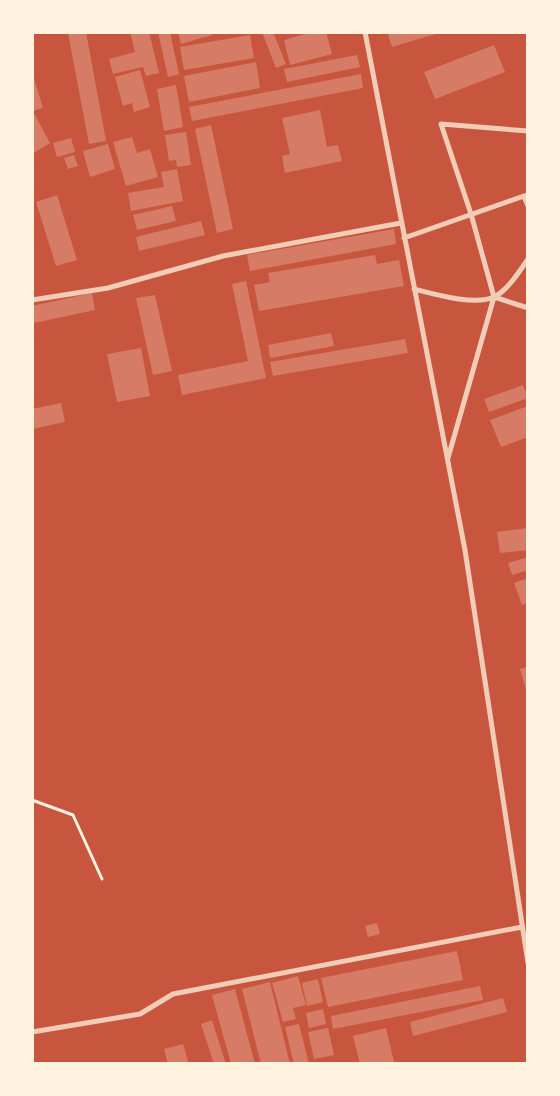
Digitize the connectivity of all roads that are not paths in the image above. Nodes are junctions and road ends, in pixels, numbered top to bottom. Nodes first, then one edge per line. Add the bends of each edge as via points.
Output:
1 (365, 32) edge
2 (528, 131) edge
3 (526, 195) edge
4 (528, 206) edge
5 (471, 214) junction
6 (401, 224) junction
7 (404, 238) junction
8 (528, 259) edge
9 (414, 289) junction
10 (494, 297) junction
11 (32, 300) edge
12 (528, 308) edge
13 (447, 461) junction
14 (522, 927) junction
15 (528, 963) edge
16 (32, 1032) edge

1 - 6 street
2 - 5 street via 441,124
3 - 4 street
3 - 5 street
5 - 7 street
5 - 10 street
6 - 7 street
6 - 11 street via 223,256 108,288
7 - 9 street
8 - 10 street via 515,278
9 - 10 street via 461,300
9 - 13 street
10 - 12 street
10 - 13 street
13 - 14 street via 465,550
14 - 15 street
14 - 16 street via 174,994 140,1014

